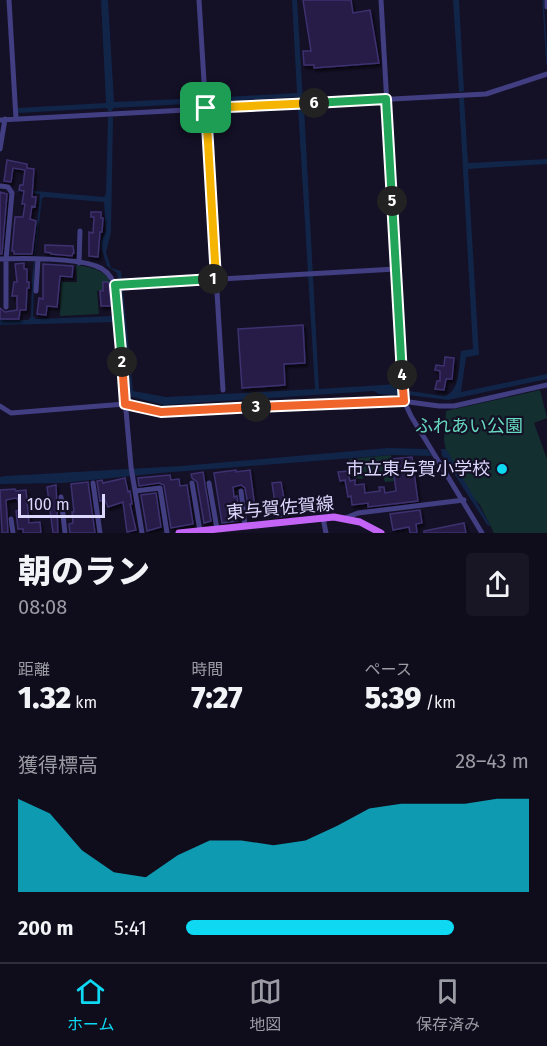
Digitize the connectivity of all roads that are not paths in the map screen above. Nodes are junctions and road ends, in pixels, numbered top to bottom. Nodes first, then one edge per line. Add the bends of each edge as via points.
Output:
1 (9, 0) edge
2 (200, 0) edge
3 (381, 0) edge
4 (547, 0) edge
5 (547, 8) edge
6 (547, 74) edge
7 (386, 99) junction
8 (205, 103) junction
9 (16, 113) junction
10 (2, 120) edge
11 (0, 149) edge
12 (0, 186) edge
13 (80, 231) dead end
14 (3, 259) edge
15 (35, 259) junction
16 (79, 263) junction
17 (396, 269) junction
18 (216, 279) junction
19 (120, 285) junction
20 (36, 291) dead end
21 (6, 307) dead end
22 (547, 385) edge
23 (223, 390) dead end
24 (404, 401) junction
25 (125, 404) junction
26 (0, 406) edge
27 (93, 483) dead end
28 (192, 483) dead end
29 (209, 483) dead end
30 (241, 490) dead end
31 (135, 491) junction
32 (61, 497) dead end
33 (464, 500) junction
34 (323, 518) junction
35 (345, 518) junction
36 (12, 519) dead end
37 (267, 524) junction
38 (245, 526) junction
39 (218, 530) edge
40 (233, 530) edge
41 (202, 531) edge
42 (13, 533) edge
43 (65, 533) edge
44 (100, 533) edge
45 (142, 533) edge
46 (167, 533) edge
47 (179, 533) edge
48 (268, 533) edge
49 (326, 533) edge
50 (381, 533) edge
51 (482, 533) edge

1 - 9 street
2 - 8 street
3 - 7 street
4 - 5 street
6 - 7 street via 492,92
7 - 8 street via 296,104
7 - 17 street
8 - 9 street
8 - 18 street
9 - 10 street
10 - 11 street
12 - 14 street via 8,187 12,193
13 - 16 street
14 - 15 street
14 - 21 street
15 - 16 street
15 - 20 street
16 - 19 street via 95,265
17 - 18 street
17 - 24 street
18 - 19 street
18 - 23 street
19 - 25 street
22 - 24 street via 454,406
24 - 25 street via 161,412
24 - 33 street
25 - 26 street via 11,413
25 - 31 street
27 - 44 street
28 - 41 street
29 - 39 street
30 - 38 street
31 - 45 street
31 - 46 street via 160,488
32 - 43 street
33 - 35 street
33 - 51 street
34 - 35 main road, 東与賀佐賀線
34 - 37 main road, 東与賀佐賀線
34 - 49 street
35 - 50 main road, 東与賀佐賀線
36 - 42 street
37 - 38 main road, 東与賀佐賀線
37 - 48 street
38 - 40 main road, 東与賀佐賀線
39 - 40 main road, 東与賀佐賀線
39 - 41 main road, 東与賀佐賀線
41 - 47 main road, 東与賀佐賀線

